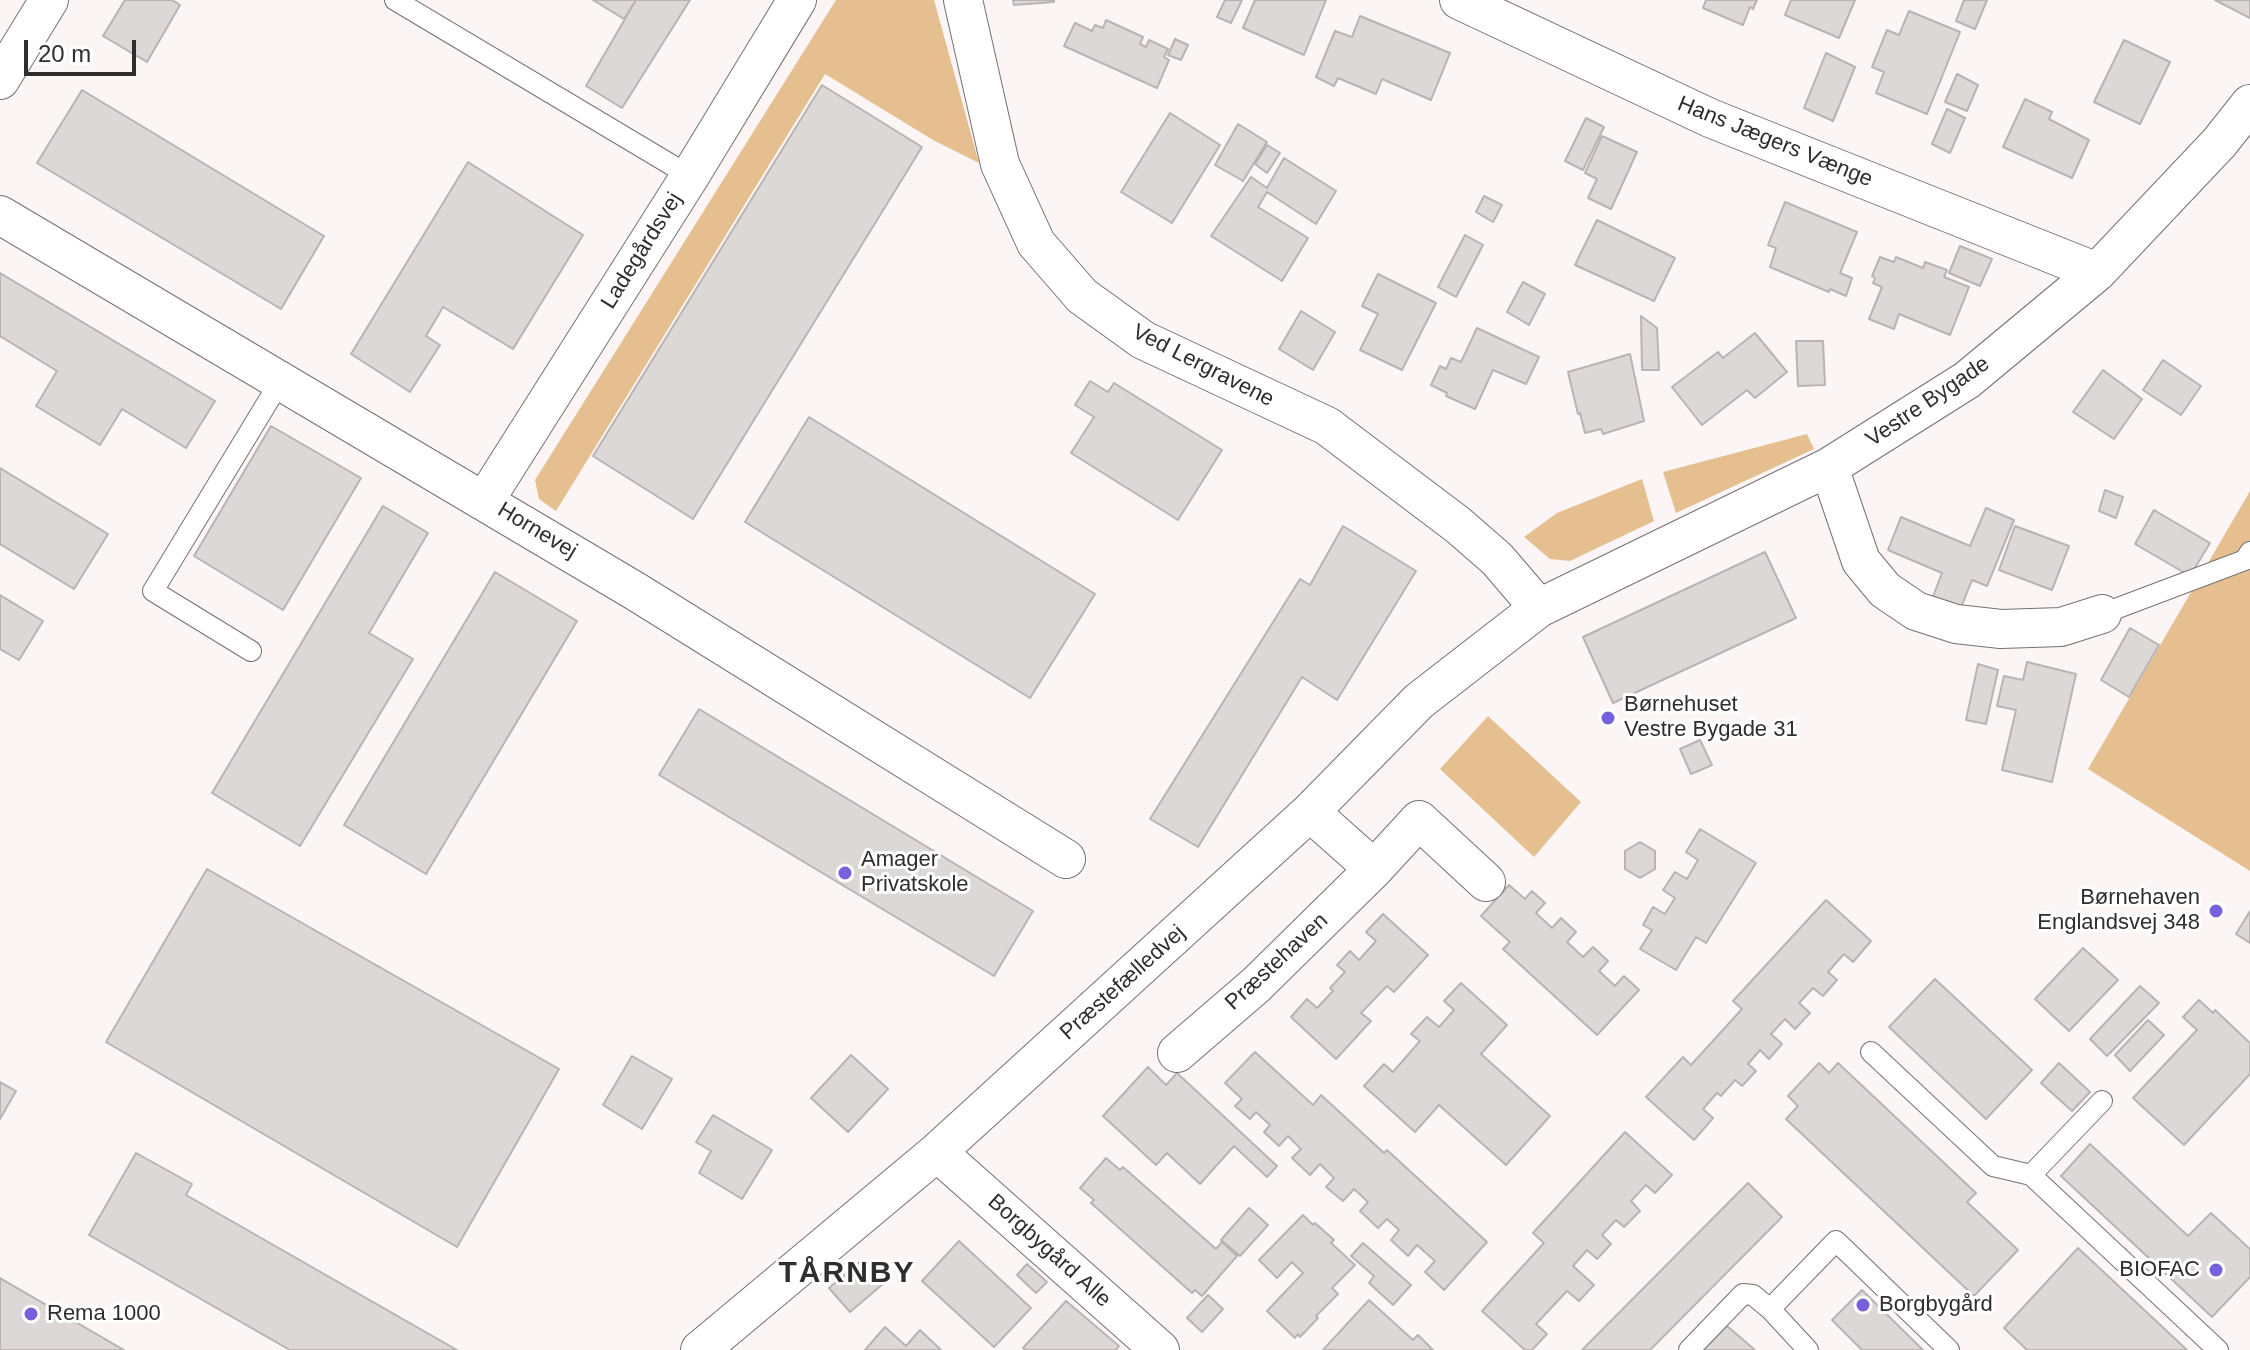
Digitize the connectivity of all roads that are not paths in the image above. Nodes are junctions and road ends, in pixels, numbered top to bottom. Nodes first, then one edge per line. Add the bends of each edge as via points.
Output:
1 (49, 0) edge
2 (395, 0) edge
3 (797, 0) edge
4 (963, 0) edge
5 (1459, 0) edge
6 (0, 80) edge
7 (2250, 104) edge
8 (690, 176) junction
9 (0, 215) edge
10 (2097, 272) junction
11 (281, 380) junction
12 (1829, 467) junction
13 (485, 500) junction
14 (2250, 552) edge
15 (1539, 608) junction
16 (2102, 614) joint
17 (251, 651) dead end
18 (1310, 812) junction
19 (1066, 859) dead end
20 (1374, 869) junction
21 (1486, 882) dead end
22 (1871, 1052) dead end
23 (1177, 1053) dead end
24 (2102, 1101) dead end
25 (937, 1152) junction
26 (2031, 1175) junction
27 (1770, 1309) junction
28 (700, 1350) edge
29 (1160, 1350) edge
30 (1689, 1350) edge
31 (1808, 1350) edge
32 (1949, 1350) edge
33 (2218, 1350) edge

1 - 6 street
2 - 8 lane
3 - 8 street, Ladegårdsvej
4 - 15 street, Ved Lergravene via 1000,164 1036,243 1082,296 1143,340 1327,426 1488,550
5 - 10 street, Hans Jægers Vænge via 1710,118
7 - 10 street, Vestre Bygade
8 - 13 street, Ladegårdsvej
9 - 11 street, Hornevej
10 - 12 street, Vestre Bygade via 1967,380
11 - 13 street, Hornevej
11 - 17 lane via 153,591
12 - 15 street, Vestre Bygade
12 - 16 street via 1861,561 1885,590 1916,611 1956,624 2001,629 2061,627
13 - 19 street, Hornevej
14 - 16 lane via 2245,560
15 - 18 street, Præstefælledvej via 1419,701
18 - 20 street
18 - 25 street, Præstefælledvej
20 - 21 street, Præstehaven via 1419,820
20 - 23 street, Præstehaven via 1256,985
22 - 26 lane via 1993,1166
24 - 26 lane
25 - 28 street, Præstefælledvej
25 - 29 street, Borgbygård Alle
26 - 33 lane
27 - 30 lane via 1743,1294
27 - 31 lane
27 - 32 lane via 1836,1241

